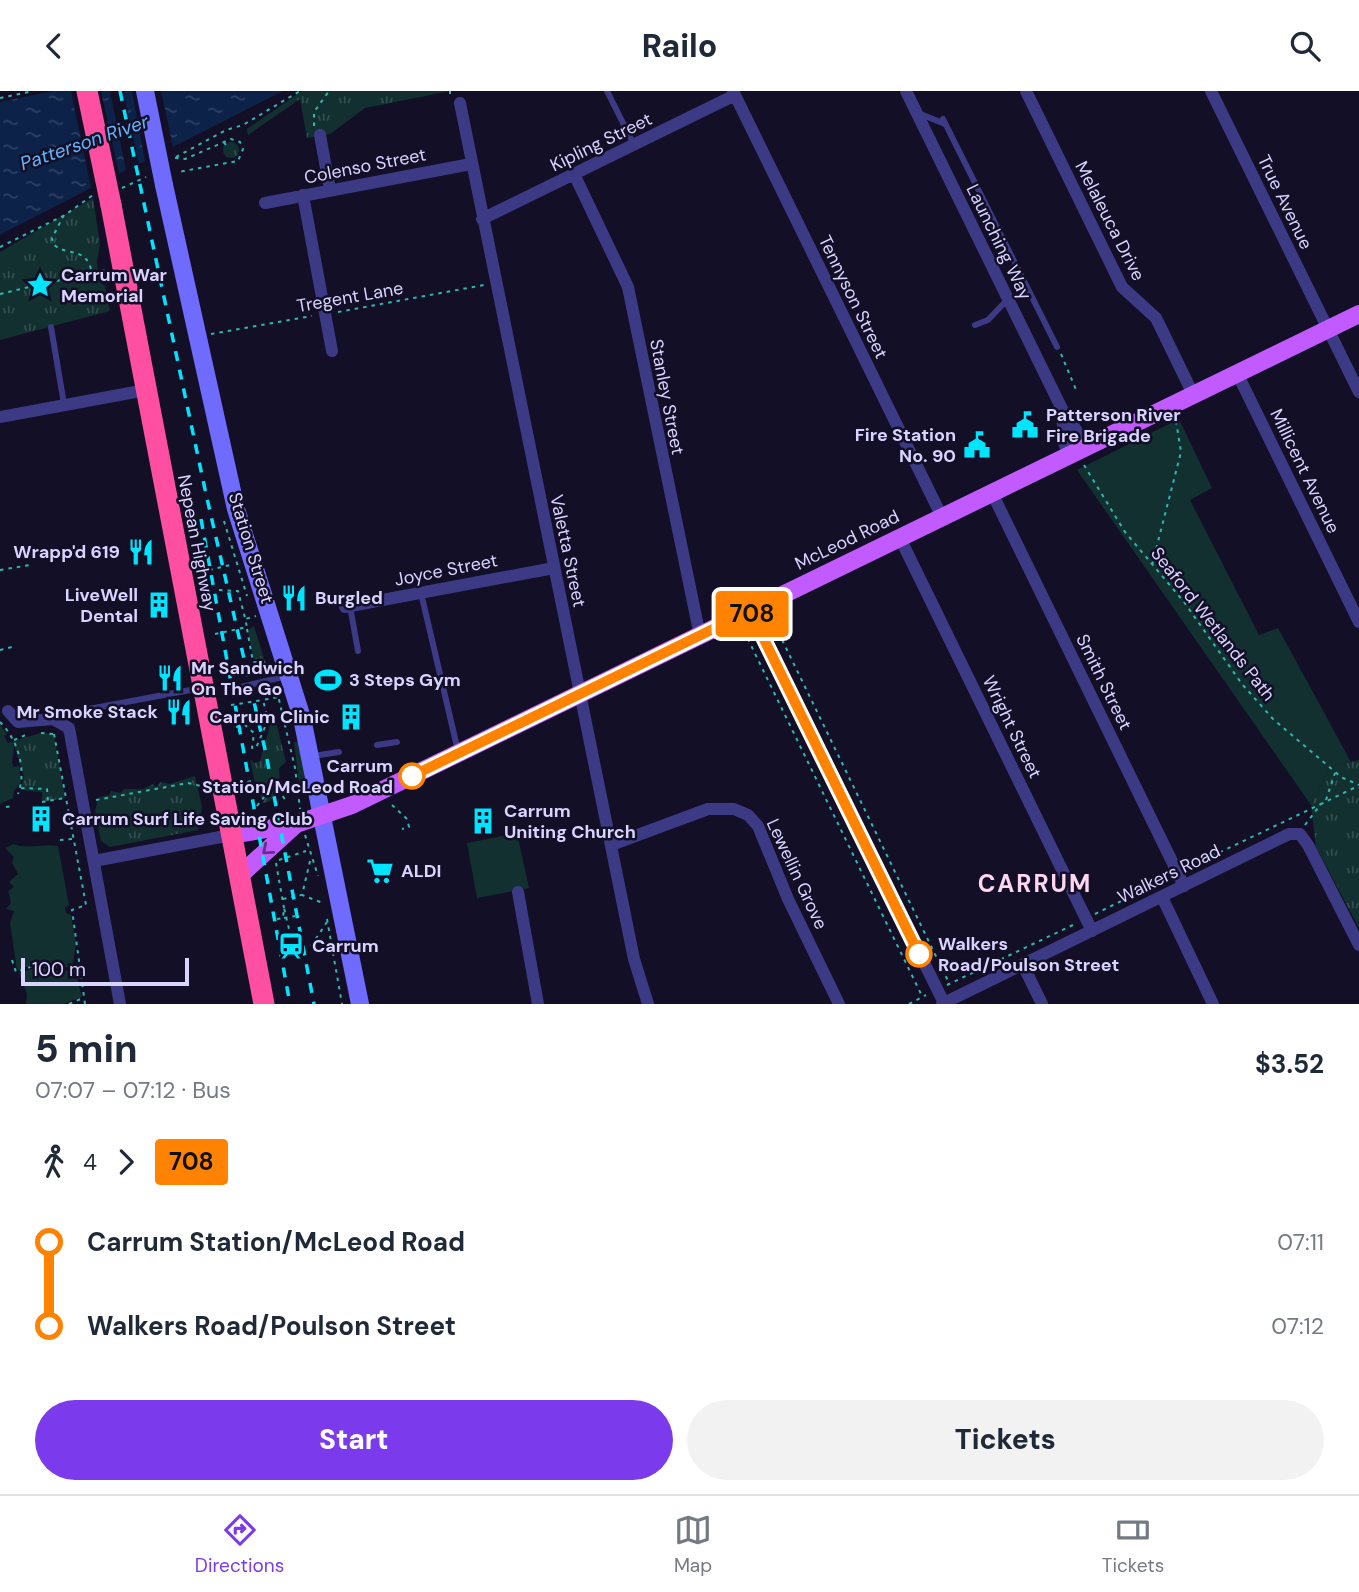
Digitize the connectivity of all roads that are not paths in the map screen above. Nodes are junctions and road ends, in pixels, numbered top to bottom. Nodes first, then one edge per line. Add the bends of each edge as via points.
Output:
1 (87, 91) edge
2 (145, 91) edge
3 (607, 91) edge
4 (908, 91) edge
5 (1026, 91) edge
6 (1211, 91) edge
7 (734, 93) edge
8 (453, 96) edge
9 (914, 109) junction
10 (320, 135) road end
11 (634, 145) junction
12 (471, 164) junction
13 (574, 174) junction
14 (330, 190) junction
15 (303, 195) junction
16 (265, 203) dead end
17 (482, 219) junction
18 (1008, 299) junction
19 (1359, 314) edge
20 (975, 325) dead end
21 (51, 327) dead end
22 (1328, 329) junction
23 (1057, 347) road end
24 (332, 351) dead end
25 (1237, 373) junction
26 (146, 390) junction
27 (1359, 392) edge
28 (1194, 394) junction
29 (65, 405) junction
30 (1062, 409) junction
31 (0, 417) edge
32 (1093, 443) junction
33 (1072, 454) junction
34 (992, 493) junction
35 (942, 517) junction
36 (900, 538) junction
37 (554, 568) junction
38 (421, 593) junction
39 (348, 606) joint
40 (750, 611) junction
41 (1359, 622) edge
42 (700, 636) junction
43 (358, 651) dead end
44 (291, 675) junction
45 (241, 687) dead end
46 (203, 688) junction
47 (580, 694) junction
48 (4, 716) edge
49 (62, 722) junction
50 (397, 742) dead end
51 (377, 745) dead end
52 (339, 752) dead end
53 (458, 753) junction
54 (311, 757) junction
55 (323, 816) junction
56 (296, 824) junction
57 (231, 835) junction
58 (611, 845) junction
59 (94, 860) junction
60 (239, 876) junction
61 (1184, 886) junction
62 (518, 892) dead end
63 (1162, 897) junction
64 (1093, 931) junction
65 (1359, 945) edge
66 (1023, 965) junction
67 (120, 1004) edge
68 (264, 1004) edge
69 (360, 1004) edge
70 (538, 1004) edge
71 (648, 1004) edge
72 (839, 1004) edge
73 (943, 1004) edge
74 (1042, 1004) edge
75 (1213, 1004) edge

1 - 26 highway, Nepean Highway, bridge
2 - 44 street, Station Street, bridge via 169,179 236,509
3 - 11 lane
4 - 9 street, Launching Way
5 - 28 street, Melaleuca Drive via 1122,286 1156,318
6 - 22 street, True Avenue
7 - 11 street, Kipling Street
7 - 35 street, Tennyson Street
8 - 12 street, Valetta Street
9 - 18 street, Launching Way
9 - 23 lane via 944,121
10 - 14 street
11 - 13 street, Kipling Street
12 - 14 street, Colenso Street
12 - 17 street, Valetta Street
13 - 17 street, Kipling Street
13 - 42 street, Stanley Street via 628,287
14 - 15 street, Colenso Street
15 - 16 street, Colenso Street
15 - 24 street
17 - 37 street, Valetta Street
18 - 20 lane via 988,320
18 - 30 street, Launching Way
19 - 22 main road, McLeod Road
21 - 29 lane
22 - 25 main road, McLeod Road
22 - 27 street, True Avenue
25 - 28 main road, McLeod Road
25 - 41 street, Millicent Avenue
26 - 29 street
26 - 46 highway, Nepean Highway
28 - 32 main road, McLeod Road
29 - 31 street
30 - 32 street, Launching Way via 1081,437
30 - 33 street, Launching Way via 1064,443
32 - 33 main road, McLeod Road
33 - 34 main road, McLeod Road
34 - 35 main road, McLeod Road
34 - 61 street, Smith Street
35 - 36 main road, McLeod Road
36 - 40 main road, McLeod Road
36 - 64 street, Wright Street
37 - 38 street, Joyce Street
37 - 47 street, Valetta Street
38 - 39 street, Joyce Street
38 - 53 lane
39 - 43 lane
40 - 42 main road, McLeod Road
40 - 73 street
42 - 47 main road, McLeod Road
44 - 45 lane
44 - 54 street, Station Street
46 - 49 lane via 73,712
46 - 57 highway, Nepean Highway
47 - 53 main road, McLeod Road
47 - 58 street, Valetta Street
48 - 49 street via 18,722
49 - 59 street via 70,732
50 - 51 lane
52 - 54 lane
53 - 55 main road, McLeod Road
54 - 55 street, Station Street
55 - 56 main road, McLeod Road
55 - 69 street, Station Street
56 - 57 main road, McLeod Road
56 -> 60 main road
57 - 59 street
57 - 60 highway, Nepean Highway
58 - 71 street, Valetta Street
58 - 72 street, Lewellin Grove via 708,809 734,809 748,815 758,826
59 - 67 street
60 - 68 highway, Nepean Highway
61 - 63 street, Walkers Road
61 - 65 street, Walkers Road via 1289,834 1300,834
62 - 70 street
63 - 64 street, Walkers Road
63 - 75 street
64 - 66 street, Walkers Road
66 - 73 street, Walkers Road
66 - 74 street

